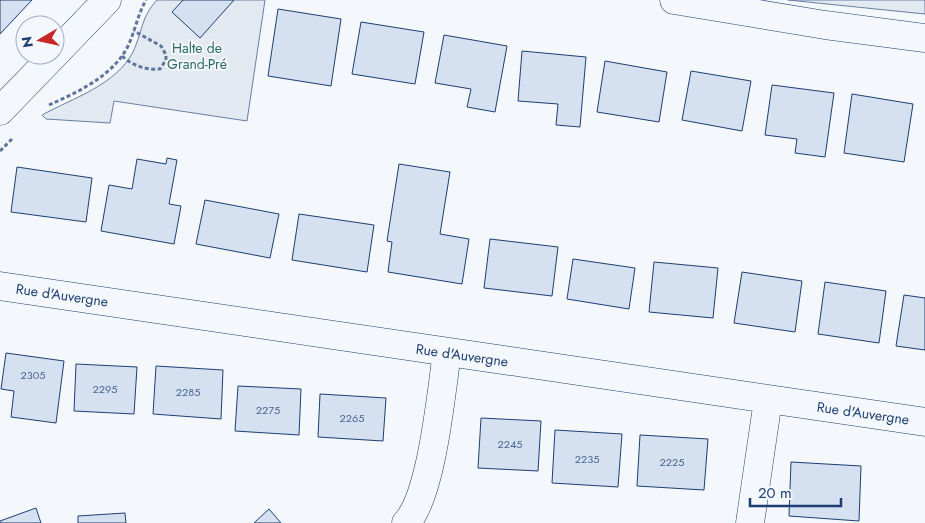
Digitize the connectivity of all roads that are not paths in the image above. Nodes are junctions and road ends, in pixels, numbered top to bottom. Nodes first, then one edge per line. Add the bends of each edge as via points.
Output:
1 (107, 0) edge
2 (674, 0) edge
3 (925, 38) edge
4 (65, 43) edge
5 (44, 65) edge
6 (0, 111) edge
7 (0, 286) edge
8 (447, 352) junction
9 (768, 400) junction
10 (925, 422) edge
11 (406, 523) edge
12 (750, 523) edge

1 - 4 street
2 - 3 street
5 - 6 street
7 - 8 street, Rue d'Auvergne
8 - 9 street, Rue d'Auvergne
8 - 11 street via 426,482 413,516
9 - 10 street, Rue d'Auvergne
9 - 12 street

